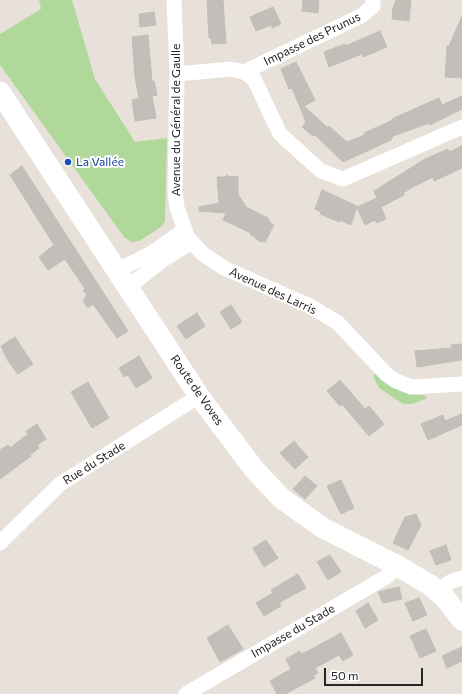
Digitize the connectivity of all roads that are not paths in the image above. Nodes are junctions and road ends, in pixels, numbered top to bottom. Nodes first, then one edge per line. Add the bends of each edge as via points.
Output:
1 (174, 0) edge
2 (374, 0) edge
3 (244, 72) junction
4 (177, 74) junction
5 (0, 92) edge
6 (462, 127) edge
7 (188, 237) junction
8 (116, 271) junction
9 (127, 288) junction
10 (462, 384) edge
11 (199, 396) junction
12 (0, 543) edge
13 (398, 566) junction
14 (462, 578) edge
15 (437, 591) junction
16 (462, 620) edge
17 (186, 694) edge

1 - 4 street, Avenue du Général de Gaulle
2 - 3 street, Impasse des Prunus via 373,6 361,16
3 - 4 street via 231,69
3 - 6 street via 254,79 280,134 321,171 343,178
4 - 7 street, Avenue du Général de Gaulle via 175,192 177,208
5 - 8 street, Route de Voves
7 - 8 street
7 - 9 street
7 - 10 street, Avenue des Larris via 203,254 224,268 310,306 338,323 386,374 396,381 411,387
8 - 9 street, Route de Voves
9 - 11 street, Route de Voves
11 - 12 street, Rue du Stade via 60,484
11 - 13 street, Route de Voves via 254,470 281,498 323,528
13 - 15 street, Route de Voves
13 - 17 street, Impasse du Stade via 386,577
14 - 15 street
15 - 16 street, Route de Voves

